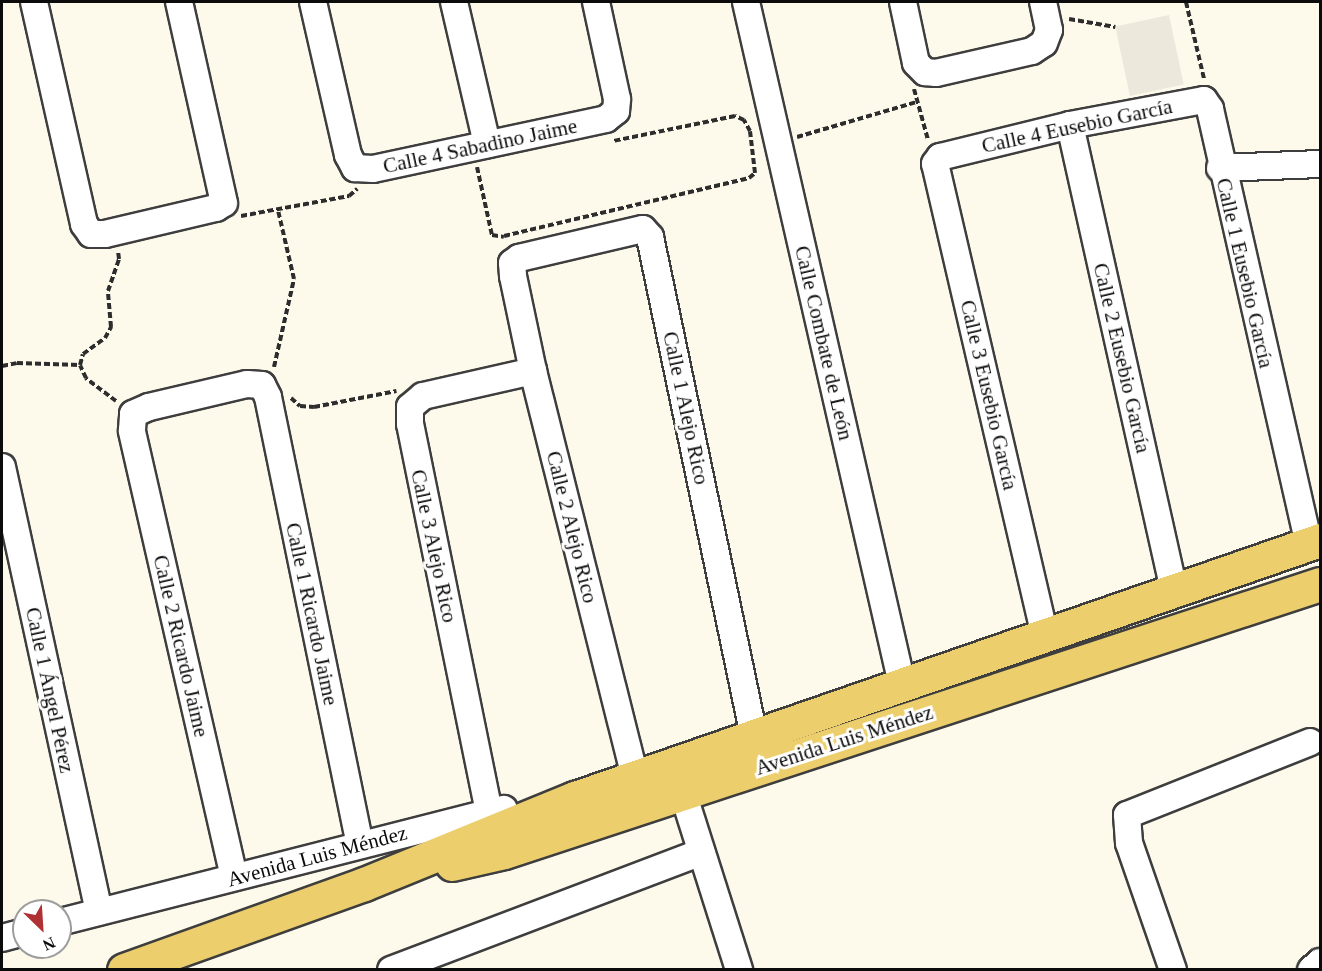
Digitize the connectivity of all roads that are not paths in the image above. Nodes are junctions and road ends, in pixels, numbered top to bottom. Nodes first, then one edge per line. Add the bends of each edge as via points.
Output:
1 (34, 2) edge
2 (179, 2) edge
3 (313, 2) edge
4 (454, 2) edge
5 (596, 2) edge
6 (746, 2) edge
7 (903, 2) edge
8 (1046, 16) edge
9 (1210, 109) joint
10 (1070, 125) junction
11 (482, 158) junction
12 (938, 160) joint
13 (1320, 164) edge
14 (1220, 168) junction
15 (513, 276) joint
16 (533, 371) junction
17 (268, 380) joint
18 (2, 467) edge
19 (1315, 542) edge
20 (1320, 584) edge
21 (1174, 591) junction
22 (1045, 636) junction
23 (902, 684) junction
24 (754, 736) junction
25 (1310, 742) dead end
26 (635, 777) junction
27 (683, 793) junction
28 (575, 798) junction
29 (489, 812) junction
30 (360, 845) junction
31 (701, 852) junction
32 (234, 878) junction
33 (364, 884) junction
34 (99, 912) junction
35 (72, 919) edge
36 (1320, 962) edge
37 (130, 968) edge
38 (391, 969) edge
39 (740, 969) edge
40 (1173, 969) edge
41 (1311, 969) edge

1 - 2 street via 84,224 103,233 216,208 224,202
3 - 11 street, Calle 4 Sabadino Jaime via 348,155 355,168
4 - 11 street
5 - 11 street, Calle 4 Sabadino Jaime via 617,99 606,131
6 - 23 street, Calle Combate de León
7 - 8 street via 916,63 925,72 936,73 1032,51 1044,43
9 - 10 street, Calle 4 Eusebio García via 1204,100
9 - 14 street, Calle 1 Eusebio García
10 - 12 street, Calle 4 Eusebio García
10 - 21 street, Calle 2 Eusebio García
12 - 22 street, Calle 3 Eusebio García
13 - 14 street
14 - 19 street, Calle 1 Eusebio García
15 - 16 street, Calle 2 Alejo Rico
15 - 24 street, Calle 1 Alejo Rico via 512,263 519,258 643,229 650,237
16 - 26 street, Calle 2 Alejo Rico
16 - 29 street, Calle 3 Alejo Rico via 423,396 410,406 410,424
17 - 30 street, Calle 1 Ricardo Jaime via 268,397
17 - 32 street, Calle 2 Ricardo Jaime via 148,407 133,414 132,430
18 - 34 street, Calle 1 Ángel Pérez
19 - 21 main road, Avenida Luis Méndez
20 - 27 main road, Avenida Luis Méndez
21 - 22 main road, Avenida Luis Méndez
22 - 23 main road, Avenida Luis Méndez
23 - 24 main road, Avenida Luis Méndez
24 - 26 main road, Avenida Luis Méndez
25 - 40 street via 1127,815 1129,843
26 - 28 main road, Avenida Luis Méndez
27 - 31 street
27 - 33 main road, Avenida Luis Méndez via 504,852
28 - 29 street, Avenida Luis Méndez
28 - 33 main road, Avenida Luis Méndez
29 - 30 street, Avenida Luis Méndez
30 - 32 street, Avenida Luis Méndez
31 - 38 street
31 - 39 street
32 - 34 street, Avenida Luis Méndez
33 - 37 main road, Avenida Luis Méndez
34 - 35 street, Avenida Luis Méndez
36 - 41 street

